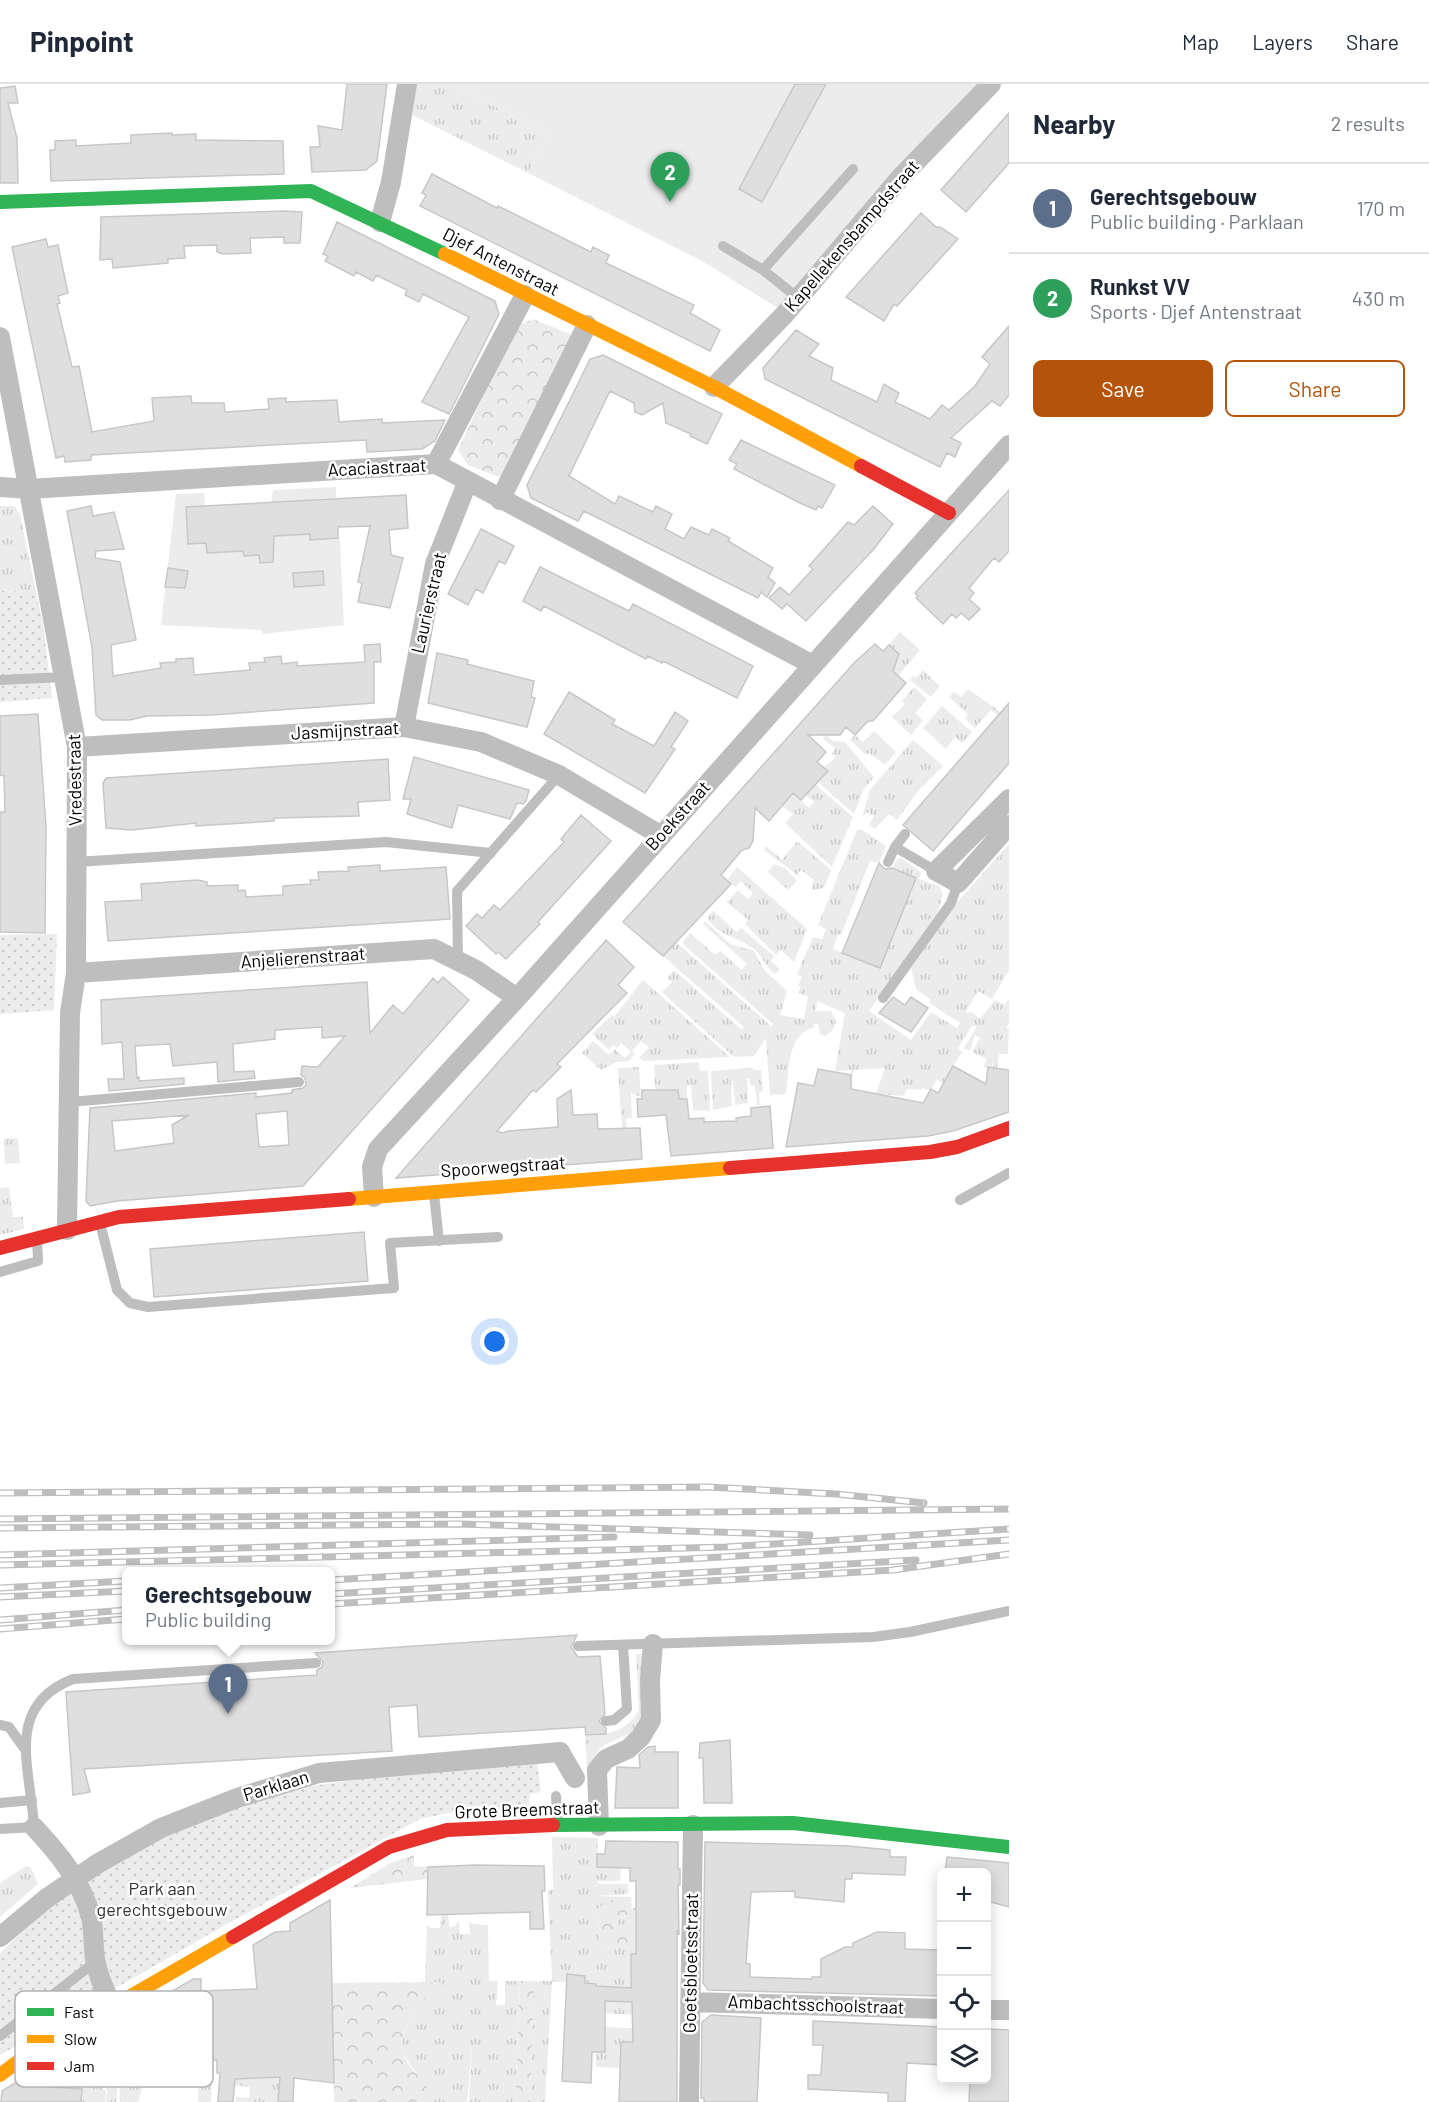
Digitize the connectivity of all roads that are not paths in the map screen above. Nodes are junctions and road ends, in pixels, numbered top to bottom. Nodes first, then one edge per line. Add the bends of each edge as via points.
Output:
1 (407, 84) edge
2 (991, 84) edge
3 (853, 169) dead end
4 (0, 202) edge
5 (380, 222) junction
6 (723, 246) dead end
7 (763, 270) junction
8 (525, 295) junction
9 (798, 298) junction
10 (587, 325) junction
11 (0, 337) edge
12 (714, 387) junction
13 (1009, 445) edge
14 (436, 464) junction
15 (467, 483) junction
16 (0, 487) edge
17 (29, 489) junction
18 (500, 500) junction
19 (949, 513) junction
20 (813, 665) junction
21 (65, 676) junction
22 (0, 680) edge
23 (404, 727) junction
24 (77, 747) junction
25 (559, 775) junction
26 (1009, 799) edge
27 (1009, 825) edge
28 (904, 834) dead end
29 (660, 835) junction
30 (895, 847) junction
31 (491, 853) junction
32 (76, 862) junction
33 (888, 862) dead end
34 (936, 871) junction
35 (958, 883) junction
36 (458, 961) junction
37 (76, 973) junction
38 (517, 998) junction
39 (883, 998) dead end
40 (299, 1082) dead end
41 (70, 1102) junction
42 (1009, 1128) edge
43 (1009, 1173) edge
44 (434, 1191) junction
45 (374, 1197) junction
46 (960, 1200) dead end
47 (99, 1222) junction
48 (67, 1230) junction
49 (498, 1237) dead end
50 (37, 1238) junction
51 (439, 1241) junction
52 (0, 1248) edge
53 (0, 1272) edge
54 (1009, 1611) edge
55 (653, 1644) junction
56 (623, 1645) junction
57 (578, 1646) dead end
58 (316, 1664) dead end
59 (606, 1721) dead end
60 (0, 1725) edge
61 (24, 1748) junction
62 (575, 1778) dead end
63 (556, 1796) dead end
64 (32, 1800) junction
65 (0, 1803) edge
66 (693, 1825) junction
67 (558, 1826) junction
68 (599, 1826) junction
69 (34, 1827) junction
70 (0, 1829) edge
71 (1009, 1846) edge
72 (0, 1937) edge
73 (96, 1962) junction
74 (58, 1991) edge
75 (105, 1991) edge
76 (141, 1991) edge
77 (690, 2002) junction
78 (937, 2009) edge
79 (991, 2010) edge
80 (1009, 2010) edge
81 (15, 2024) edge
82 (0, 2036) edge
83 (15, 2064) edge
84 (0, 2075) edge
85 (689, 2102) edge

1 - 5 street via 391,182
2 - 9 street, Kapellekensbampdstraat via 900,178
3 - 7 lane
4 - 5 street, Djef Antenstraat via 311,191
5 - 8 street, Djef Antenstraat
6 - 7 lane
7 - 9 lane
8 - 10 street, Djef Antenstraat
8 - 14 street
9 - 12 street, Kapellekensbampdstraat
10 - 12 street, Djef Antenstraat
10 - 18 street
11 - 17 street, Vredestraat
12 - 19 street, Djef Antenstraat
13 - 19 street, Boekstraat
14 - 15 street, Acaciastraat
14 - 17 street, Acaciastraat
15 - 18 street, Acaciastraat
15 - 23 street, Laurierstraat via 435,564
16 - 17 street, Acaciastraat
17 - 21 street, Vredestraat
18 - 20 street, Acaciastraat
19 - 20 street, Boekstraat
20 - 29 street, Boekstraat
21 - 22 lane
21 - 24 street, Vredestraat
23 - 24 street, Jasmijnstraat
23 - 25 street, Jasmijnstraat via 482,742
24 - 32 street, Vredestraat
25 - 29 street, Jasmijnstraat
25 - 31 lane
26 - 34 street
27 - 35 street
28 - 30 lane
29 - 38 street, Boekstraat
30 - 33 lane
30 - 34 lane
31 - 32 lane via 386,842
31 - 36 lane via 457,891
32 - 37 street, Vredestraat
34 - 35 street
35 - 39 lane via 951,903
36 - 37 street, Anjelierenstraat via 434,949
36 - 38 street, Anjelierenstraat
37 - 41 street, Vredestraat via 70,1013
38 - 45 street, Boekstraat via 378,1149 372,1167
40 - 41 lane
41 - 48 street, Vredestraat
42 - 44 street, Spoorwegstraat via 957,1147 930,1152
43 - 46 lane
44 - 45 street, Spoorwegstraat
44 - 51 lane
45 - 47 street, Spoorwegstraat via 119,1217
47 - 48 street, Spoorwegstraat
47 - 51 lane via 117,1290 130,1303 148,1307 394,1288 390,1243
48 - 50 street, Spoorwegstraat
49 - 51 lane
50 - 52 street, Spoorwegstraat
50 - 53 lane via 38,1262
54 - 55 lane via 873,1637
55 - 56 lane
55 - 68 street via 651,1720 641,1737 628,1749 606,1759 597,1770
56 - 57 lane
56 - 59 lane via 627,1710
58 - 61 lane via 73,1679 57,1685 35,1704
60 - 61 lane via 9,1726
61 - 64 lane
62 - 72 street, Parklaan, bridge via 560,1752 319,1773 237,1798 161,1828 97,1864
63 - 67 lane
64 - 65 lane
64 - 69 lane
66 - 68 street, Grote Breemstraat
66 - 71 street, Grote Breemstraat via 793,1823
66 - 77 street, Goetsbloetsstraat
67 - 68 street, Grote Breemstraat
67 - 76 street, Grote Breemstraat via 447,1830 389,1847
69 - 70 lane
69 - 73 street via 66,1862 81,1888 91,1919
73 - 74 lane
73 - 75 street
77 - 78 street, Ambachtsschoolstraat
77 - 85 street, Goetsbloetsstraat
79 - 80 street
81 - 82 lane
83 - 84 street, Grote Breemstraat

